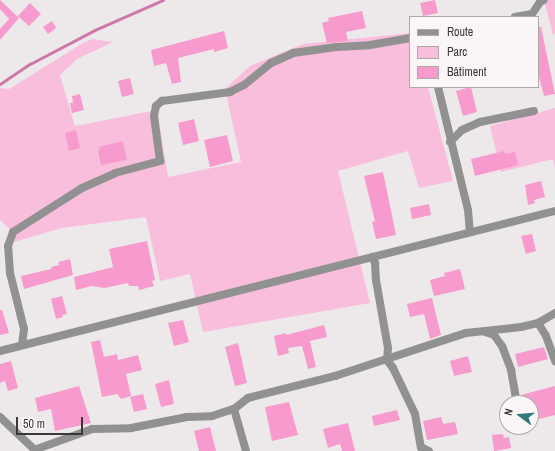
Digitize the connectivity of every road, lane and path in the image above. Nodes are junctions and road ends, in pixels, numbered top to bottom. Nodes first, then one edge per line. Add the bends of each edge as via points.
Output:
1 (544, 0) edge
2 (521, 16) edge
3 (409, 38) edge
4 (438, 88) edge
5 (534, 111) dead end
6 (450, 142) junction
7 (555, 211) edge
8 (470, 232) junction
9 (372, 257) junction
10 (555, 313) edge
11 (538, 323) junction
12 (483, 331) junction
13 (22, 345) junction
14 (0, 351) edge
15 (387, 360) junction
16 (555, 361) edge
17 (516, 395) edge
18 (234, 409) junction
19 (0, 417) edge
20 (35, 450) edge
21 (246, 451) edge
22 (429, 451) edge

1 - 2 street via 532,14
3 - 13 street via 293,53 271,63 244,85 230,92 162,101 156,106 154,116 160,161 115,174 82,188 13,232 8,246 10,273 24,329
4 - 6 street
5 - 6 street via 480,122 462,130
6 - 8 street via 468,210
7 - 8 street
8 - 9 street
9 - 13 street
9 - 15 street via 388,348
10 - 11 street
11 - 12 street
11 - 16 street
12 - 15 street via 466,334
12 - 17 street via 494,335 502,346 511,370
13 - 14 street
15 - 18 street via 248,398
15 - 22 street via 415,414 421,447
18 - 20 street via 212,416 187,417 131,428 92,429
18 - 21 street
19 - 20 street

